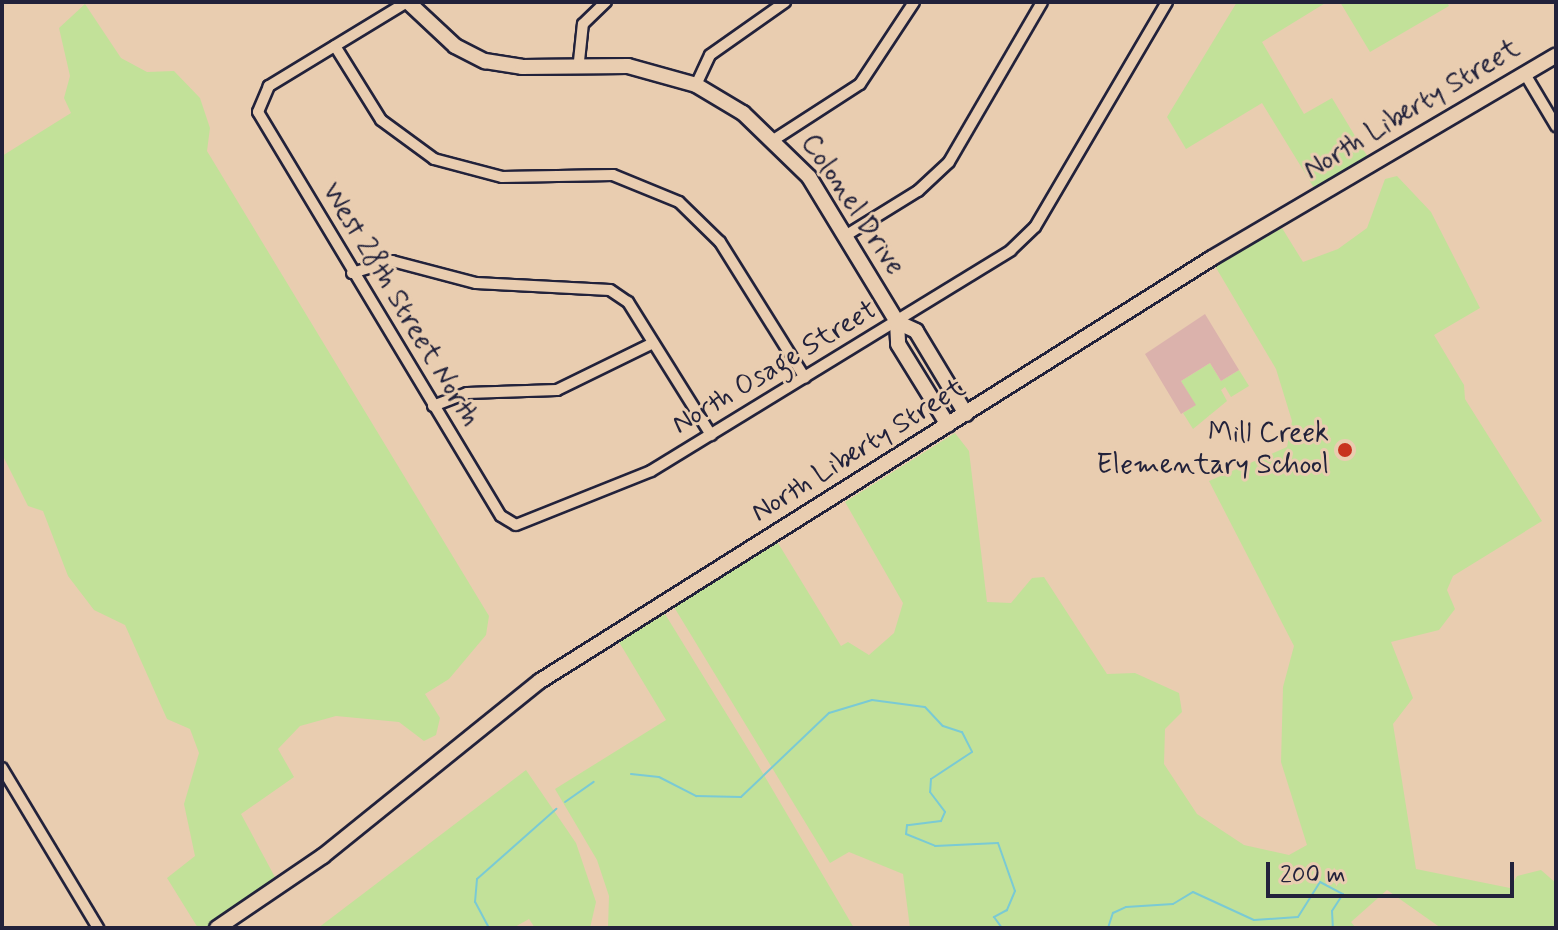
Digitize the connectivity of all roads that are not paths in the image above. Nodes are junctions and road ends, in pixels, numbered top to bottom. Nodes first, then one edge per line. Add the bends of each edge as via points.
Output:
1 (407, 2) edge
2 (606, 2) edge
3 (785, 2) edge
4 (914, 2) edge
5 (1042, 2) edge
6 (1167, 2) edge
7 (335, 46) junction
8 (1556, 55) edge
9 (579, 61) junction
10 (1525, 74) junction
11 (696, 85) junction
12 (1556, 126) edge
13 (775, 139) junction
14 (845, 236) junction
15 (352, 273) junction
16 (897, 322) junction
17 (653, 343) junction
18 (805, 378) junction
19 (433, 406) junction
20 (966, 414) junction
21 (948, 425) junction
22 (711, 435) junction
23 (506, 520) joint
24 (2, 768) edge
25 (98, 928) edge
26 (217, 928) edge

1 - 7 street
1 - 9 main road, Colonel Drive via 455,46 485,61 522,67
2 - 9 street via 583,24
3 - 11 street via 710,55
4 - 13 street via 860,84
5 - 14 street via 949,162 918,191
6 - 16 street, North Osage Street via 1035,227 1011,250
7 - 15 street, West 28th Street North via 269,86 258,112
7 - 18 street via 381,120 434,159 502,177 613,175 679,202 720,242
8 - 10 main road, North Liberty Street
9 - 11 main road, Colonel Drive via 628,66
10 - 12 street
10 - 20 main road, North Liberty Street via 1212,258
11 - 13 main road, Colonel Drive
13 - 14 main road, Colonel Drive
14 - 16 main road, Colonel Drive
15 - 17 street via 392,261 476,283 610,290 628,302
15 - 19 street, West 28th Street North
16 - 18 street, North Osage Street
16 - 20 main road, Colonel Drive via 916,331
16 - 21 main road, Colonel Drive via 898,344
17 - 19 street via 557,390 467,393
17 - 22 street
18 - 22 street, North Osage Street
19 - 23 street, West 28th Street North
20 - 21 main road, North Liberty Street
21 - 26 main road, North Liberty Street via 540,681 323,856
22 - 23 street, North Osage Street via 612,491 524,525
24 - 25 street

